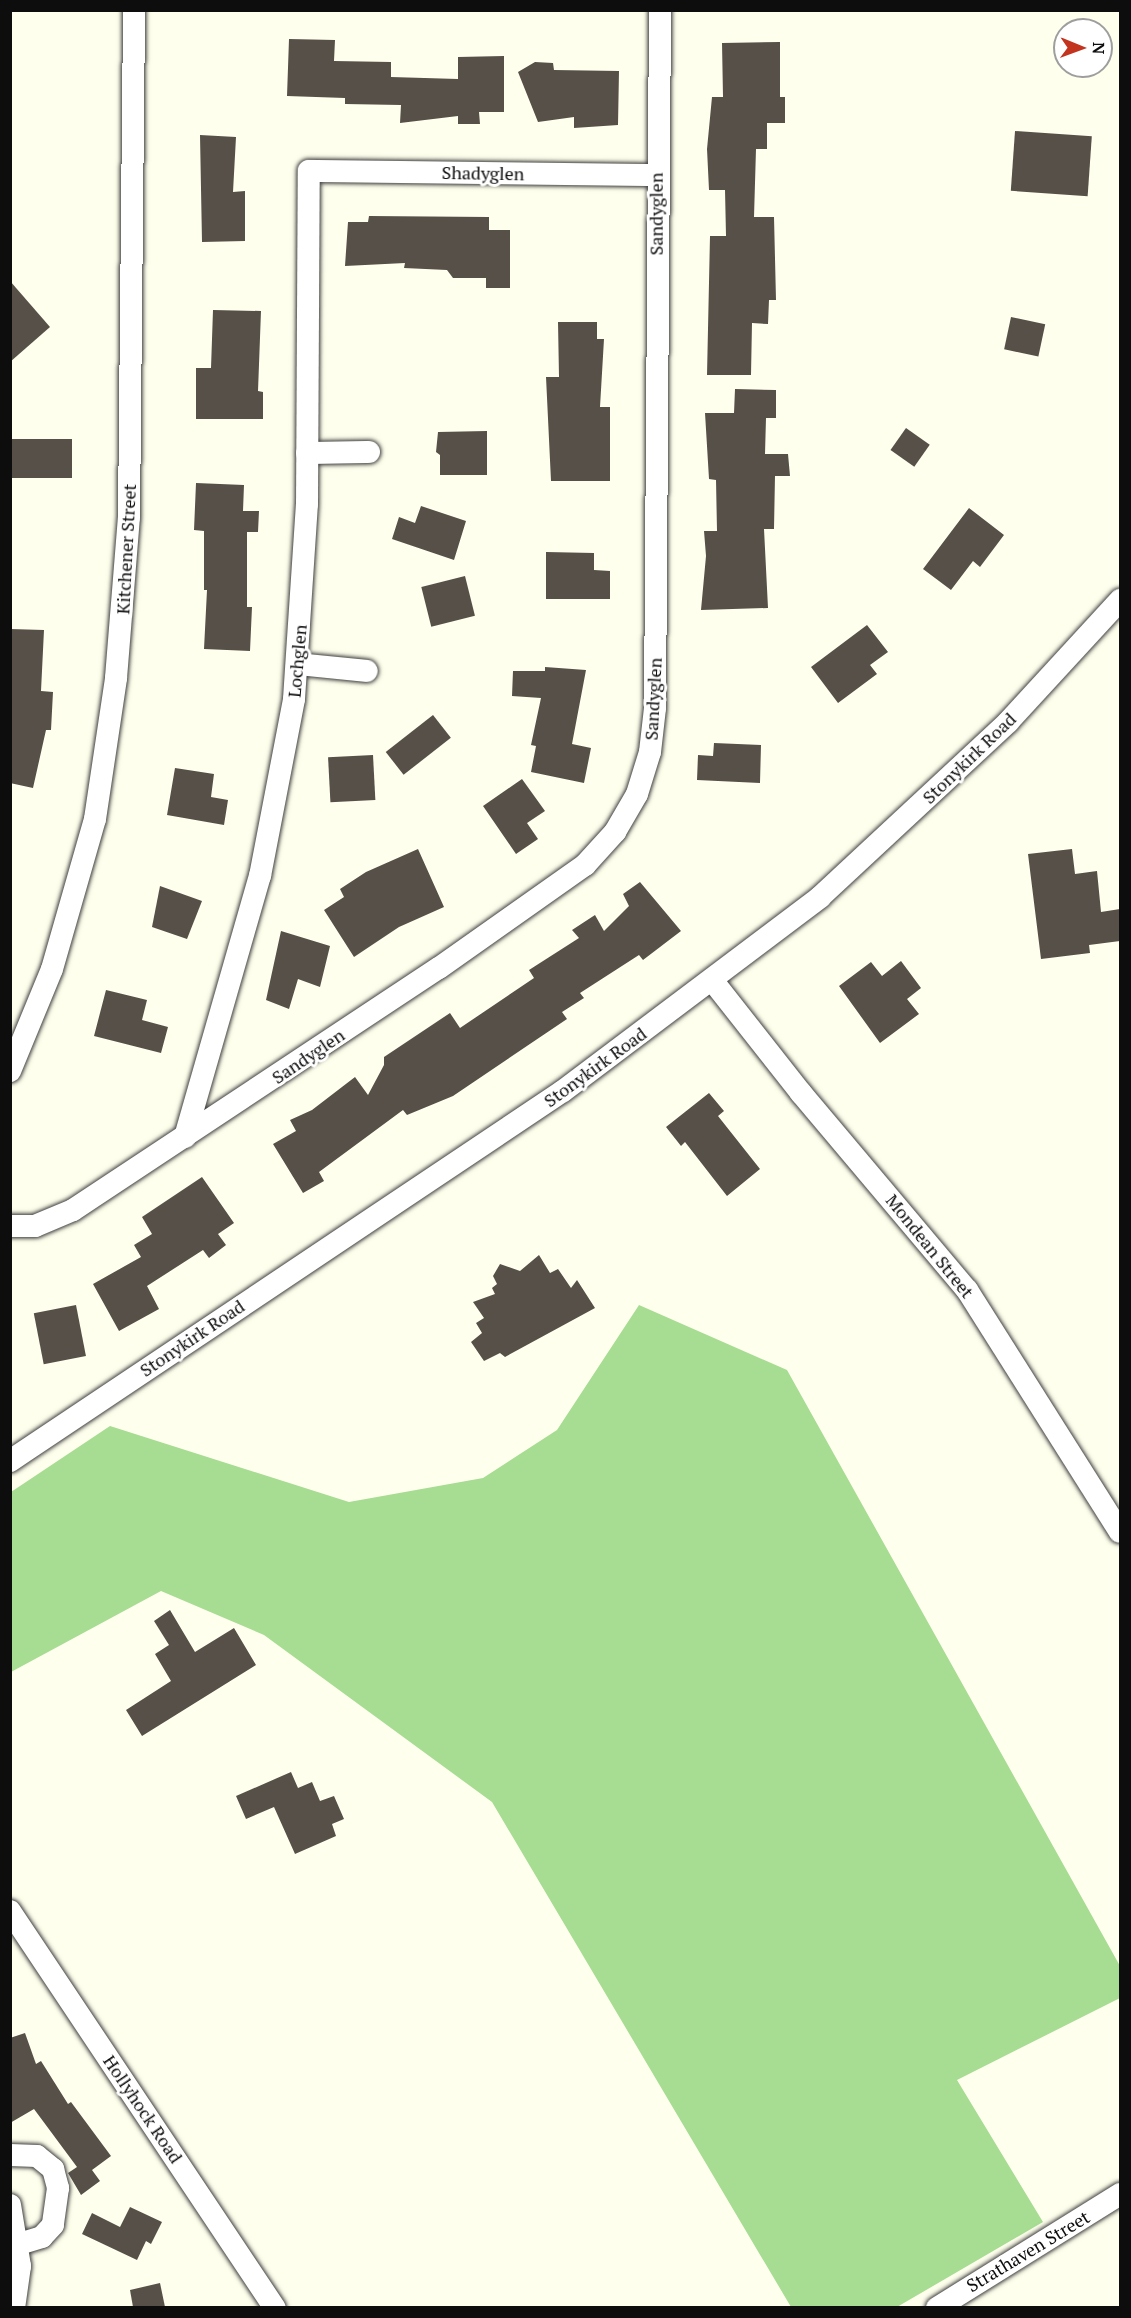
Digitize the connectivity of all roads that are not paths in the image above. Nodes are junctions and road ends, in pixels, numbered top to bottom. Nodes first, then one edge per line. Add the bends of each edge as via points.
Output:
1 (134, 10) edge
2 (660, 10) edge
3 (309, 171) joint
4 (656, 175) junction
5 (369, 452) dead end
6 (307, 453) junction
7 (1120, 600) edge
8 (297, 664) junction
9 (367, 671) dead end
10 (712, 980) junction
11 (10, 1071) edge
12 (185, 1137) junction
13 (10, 1226) edge
14 (10, 1461) edge
15 (1120, 1532) edge
16 (10, 1911) edge
17 (10, 2155) edge
18 (1120, 2194) edge
19 (10, 2205) edge
20 (19, 2244) junction
21 (14, 2307) edge
22 (275, 2307) edge
23 (937, 2307) edge

1 - 11 street, Kitchener Street via 129,517 116,678 95,819 52,969
2 - 4 street, Sandyglen
3 - 4 street, Shadyglen
3 - 6 street, Lochglen
4 - 12 street, Sandyglen via 655,708 650,752 637,794 615,832 585,865 439,968
5 - 6 street
6 - 8 street, Lochglen
7 - 10 street, Stonykirk Road via 1008,722 898,826 820,897
8 - 9 street
8 - 12 street, Lochglen via 275,811 260,876
10 - 14 street, Stonykirk Road via 564,1091
10 - 15 street, Mondean Street via 801,1093 967,1290
12 - 13 street, Sandyglen via 53,1221
16 - 22 street, Hollyhock Road
17 - 20 street via 37,2156 52,2169 58,2188 53,2225 42,2237
18 - 23 street, Strathaven Street
19 - 20 street
20 - 21 street

